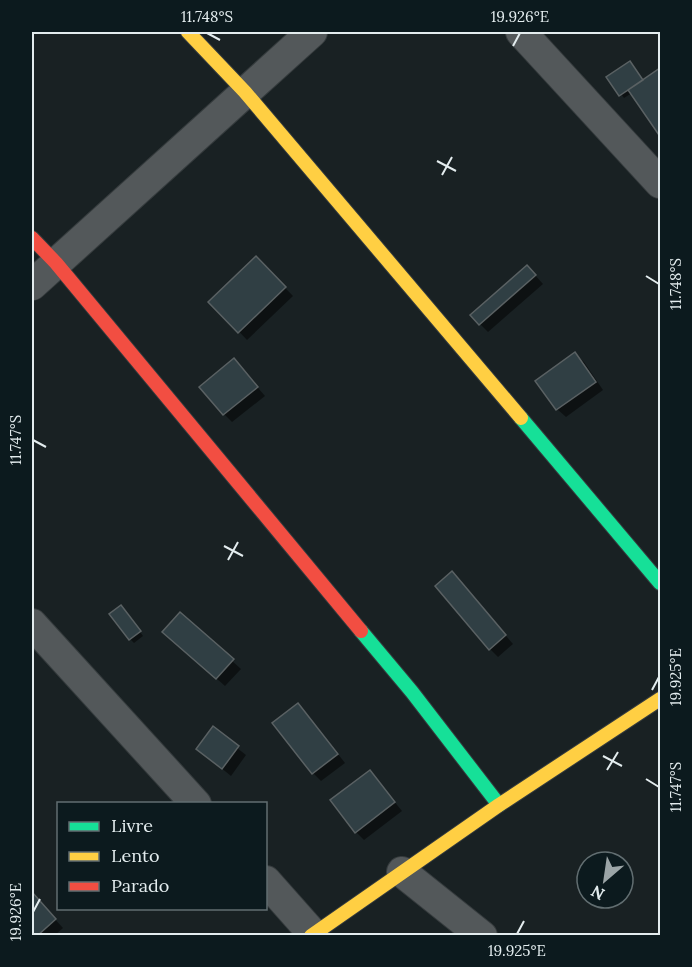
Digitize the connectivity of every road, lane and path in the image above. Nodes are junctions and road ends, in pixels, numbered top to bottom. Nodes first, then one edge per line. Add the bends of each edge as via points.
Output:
1 (188, 32) edge
2 (312, 32) edge
3 (521, 32) edge
4 (245, 92) junction
5 (660, 183) edge
6 (32, 238) edge
7 (56, 262) junction
8 (32, 285) edge
9 (660, 583) edge
10 (32, 624) edge
11 (660, 699) edge
12 (194, 802) edge
13 (499, 805) junction
14 (402, 872) junction
15 (267, 882) edge
16 (312, 935) edge
17 (482, 936) edge

1 - 4 street
2 - 4 street
3 - 5 street
4 - 7 street
4 - 9 street
6 - 7 street
7 - 8 street
7 - 13 street via 412,693
10 - 12 street
11 - 13 street
13 - 14 street
14 - 16 street
14 - 17 street
15 - 16 street

